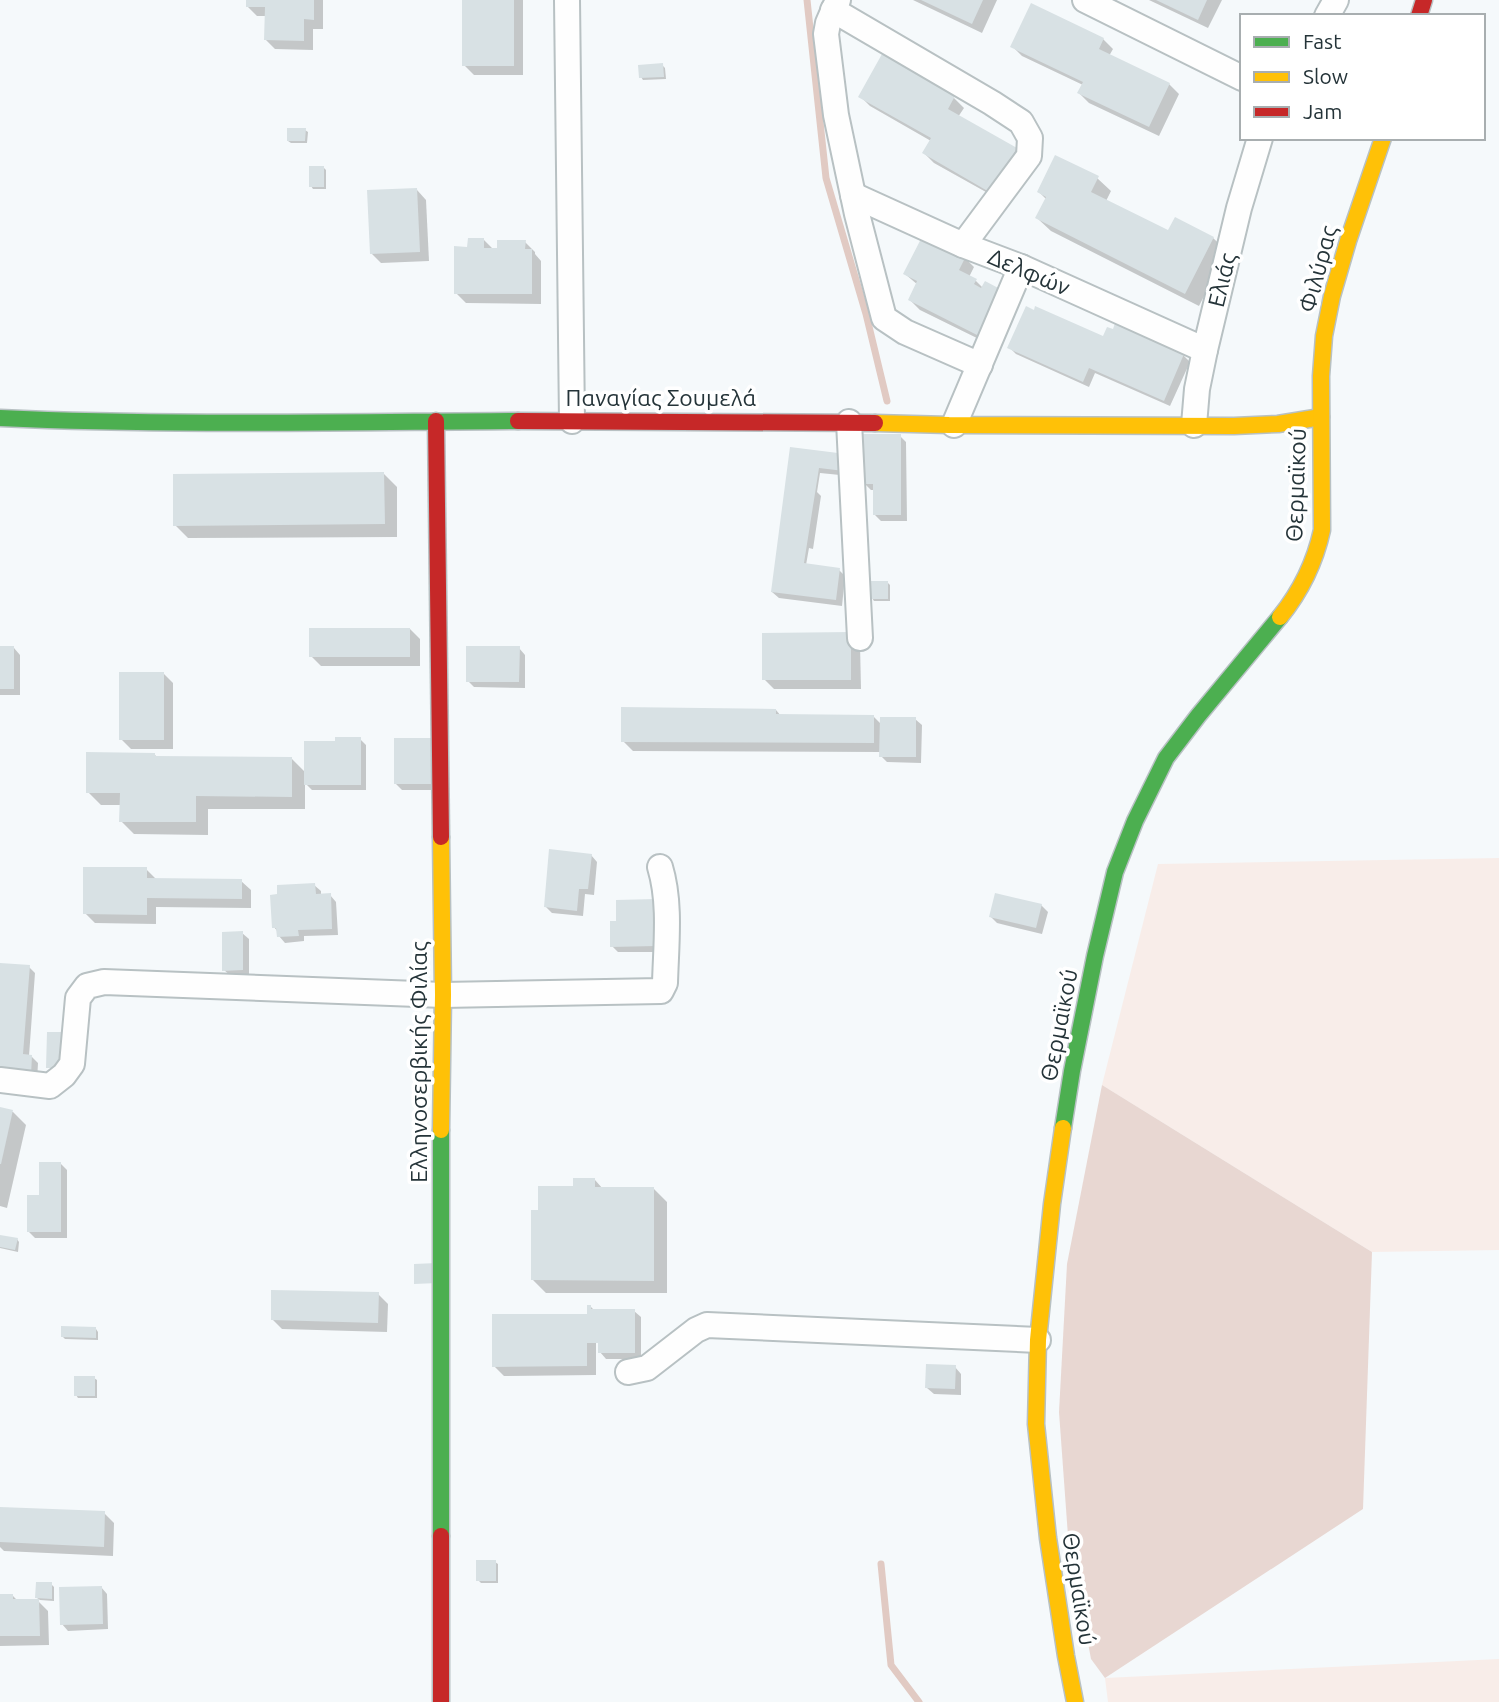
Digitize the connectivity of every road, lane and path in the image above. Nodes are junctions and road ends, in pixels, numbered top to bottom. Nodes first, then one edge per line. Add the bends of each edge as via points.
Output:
1 (567, 0) edge
2 (1085, 0) edge
3 (835, 5) edge
4 (1240, 77) edge
5 (1260, 140) edge
6 (1382, 140) edge
7 (853, 195) junction
8 (964, 245) junction
9 (1021, 267) junction
10 (1205, 350) junction
11 (980, 365) junction
12 (1321, 416) junction
13 (0, 418) edge
14 (436, 421) junction
15 (572, 421) junction
16 (849, 422) junction
17 (954, 425) junction
18 (1195, 425) junction
19 (860, 638) dead end
20 (660, 867) dead end
21 (443, 995) junction
22 (0, 1080) edge
23 (1038, 1340) junction
24 (628, 1371) dead end
25 (441, 1702) edge
26 (1075, 1702) edge

1 - 15 street
2 - 4 street
3 - 7 street via 826,34 836,116
3 - 8 street via 1021,122 1030,138 1029,156
5 - 10 street, Ελιάς
6 - 12 street, Φιλύρας via 1332,296 1324,336
7 - 8 street, Δελφών
7 - 11 street via 884,318
8 - 9 street, Δελφών
9 - 10 street, Δελφών
9 - 11 street
10 - 18 street, Ελιάς
11 - 17 street
12 - 18 street, Παναγίας Σουμελά via 1278,424
12 - 23 street, Θερμαϊκού via 1322,530 1308,575 1285,611 1166,758 1115,872 1072,1071
13 - 14 street, Παναγίας Σουμελά
14 - 15 street, Παναγίας Σουμελά
14 - 21 street, Ελληνοσερβικής Φιλίας
15 - 16 street, Παναγίας Σουμελά
16 - 17 street, Παναγίας Σουμελά
16 - 19 street
17 - 18 street, Παναγίας Σουμελά
20 - 21 street via 667,922 661,991
21 - 22 street via 104,982 87,986 78,998 72,1064 64,1074 50,1086
21 - 25 street, Ελληνοσερβικής Φιλίας
23 - 24 street via 707,1325 647,1368
23 - 26 street, Θερμαϊκού via 1036,1424

